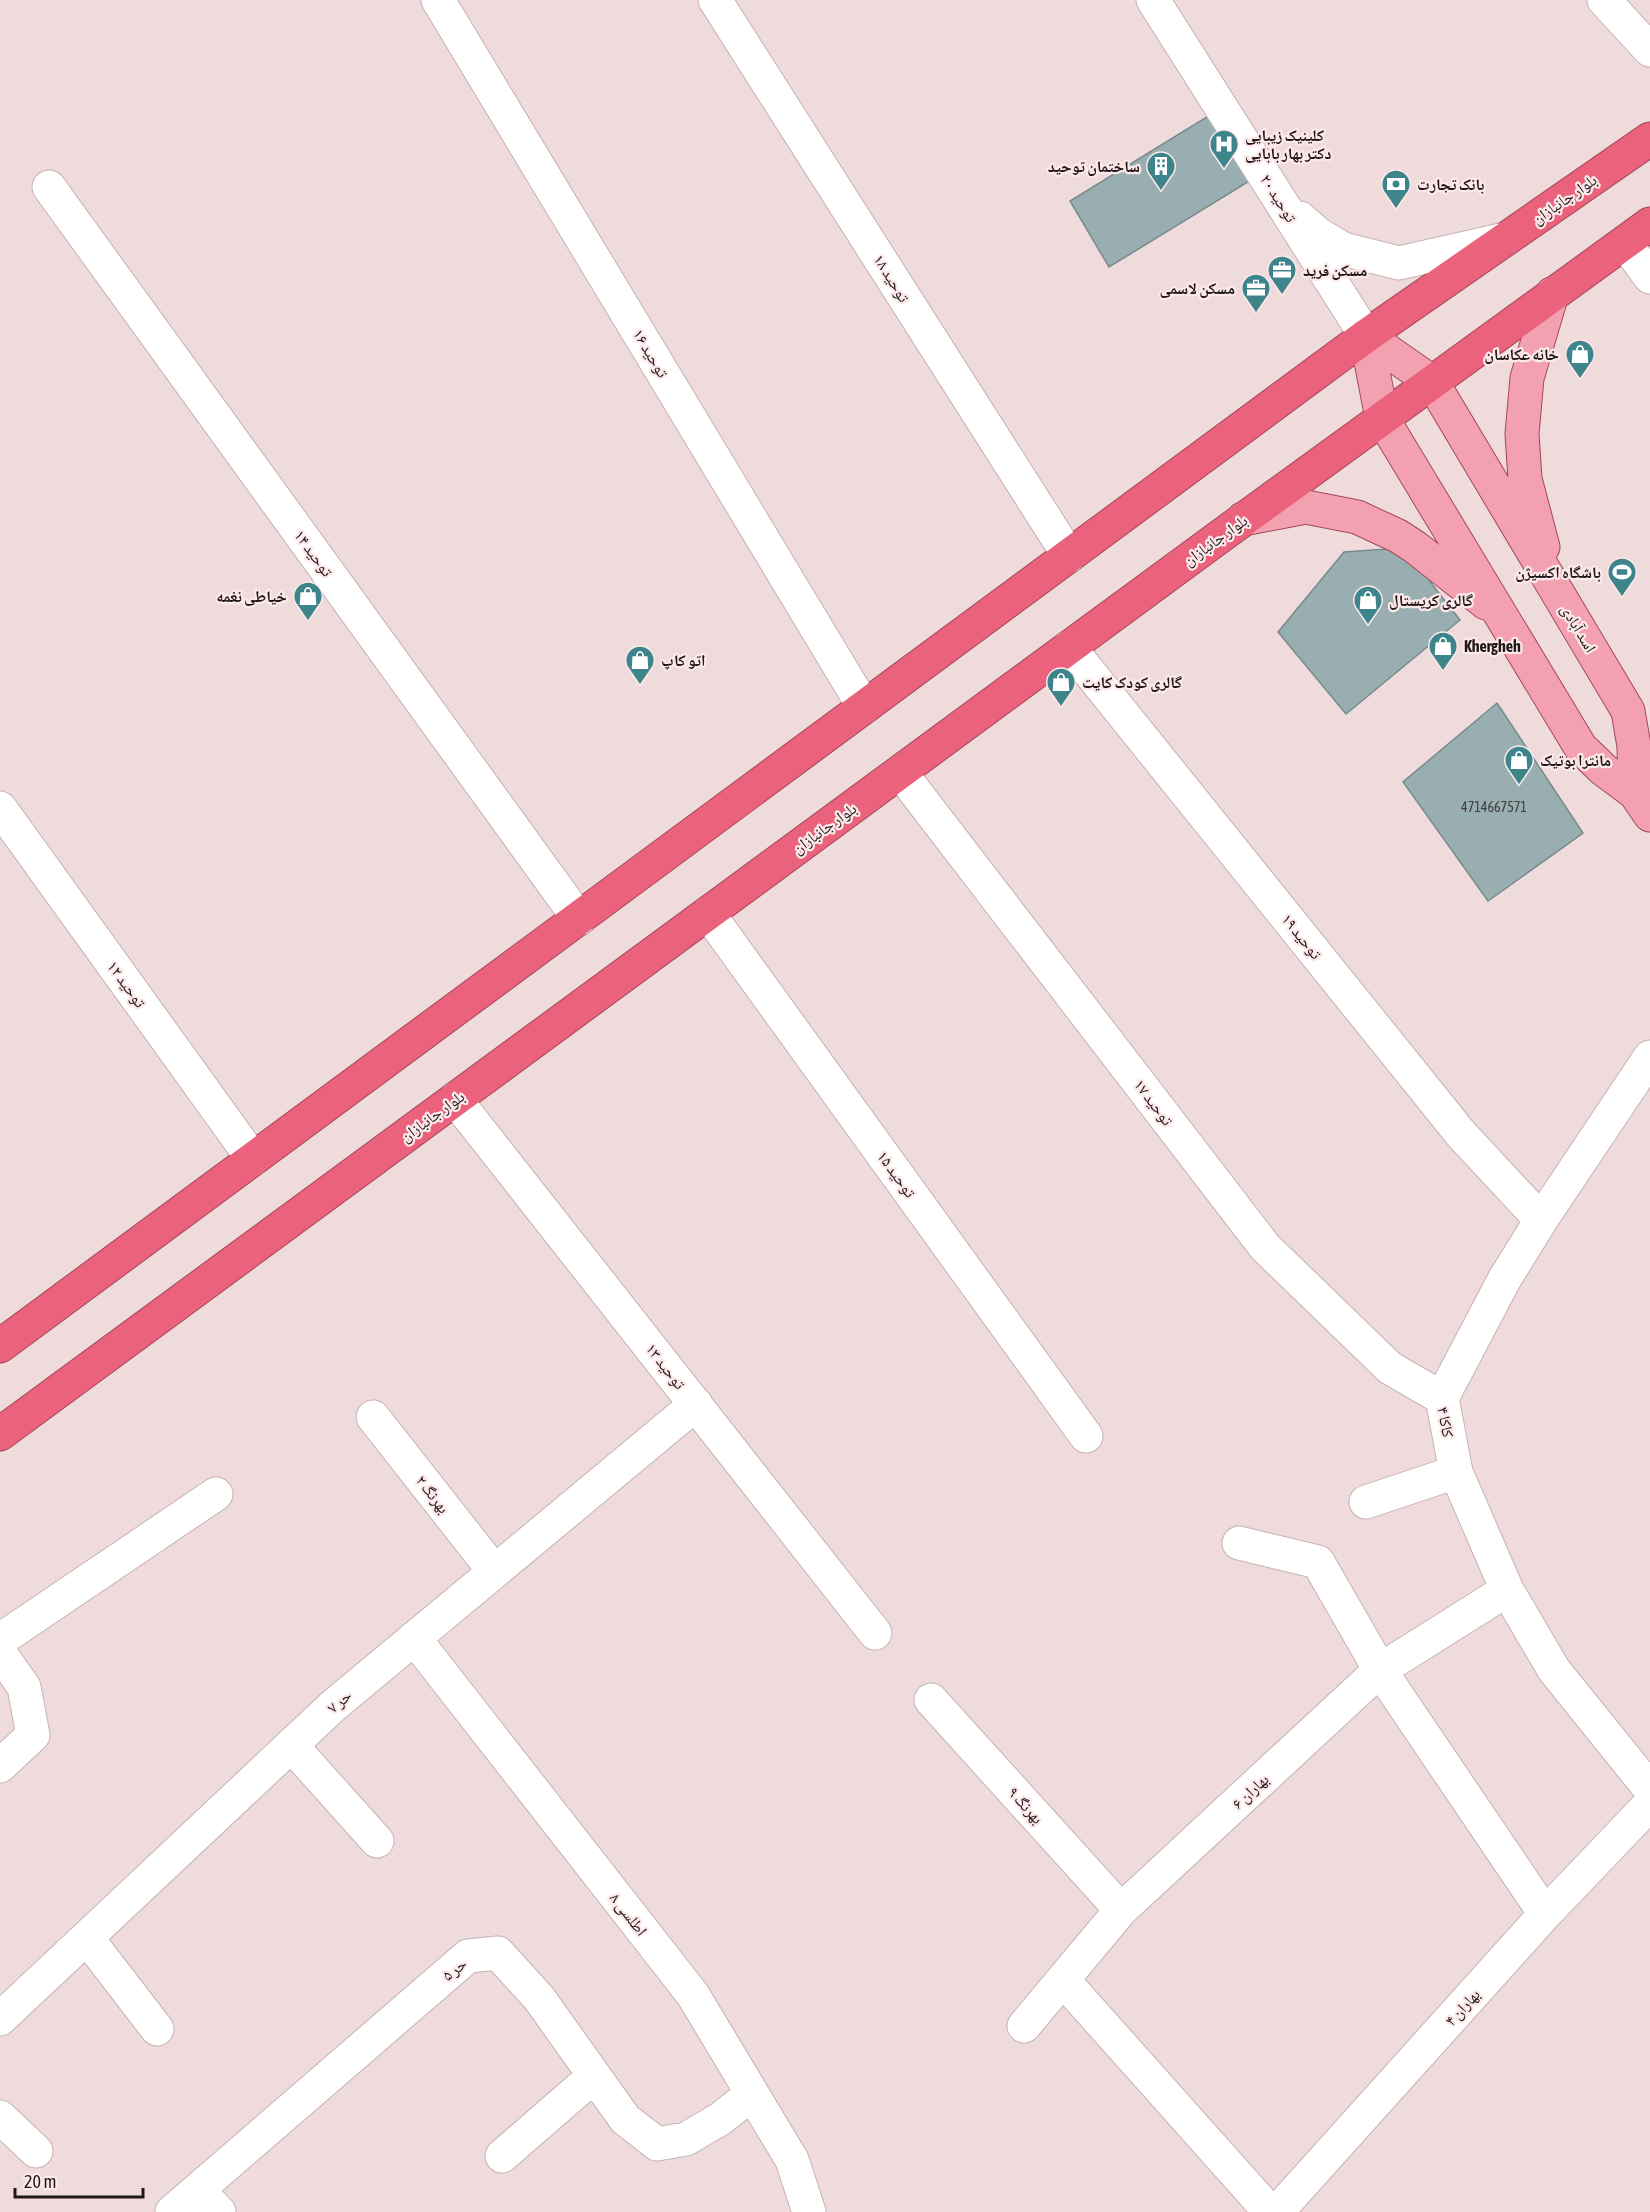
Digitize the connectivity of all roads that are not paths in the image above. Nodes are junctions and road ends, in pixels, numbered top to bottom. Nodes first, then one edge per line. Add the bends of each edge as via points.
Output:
1 (438, 0) edge
2 (715, 0) edge
3 (1153, 0) edge
4 (1604, 0) edge
5 (1650, 50) edge
6 (1650, 140) edge
7 (49, 187) dead end
8 (1280, 200) junction
9 (1637, 233) edge
10 (1505, 239) junction
11 (1650, 277) edge
12 (1552, 294) junction
13 (1366, 336) junction
14 (1432, 382) junction
15 (1382, 418) junction
16 (1244, 519) junction
17 (1069, 556) junction
18 (1553, 586) junction
19 (1502, 616) junction
20 (1069, 647) junction
21 (864, 706) junction
22 (900, 772) junction
23 (1643, 804) edge
24 (0, 808) edge
25 (708, 913) junction
26 (579, 919) junction
27 (1650, 1057) edge
28 (455, 1099) junction
29 (253, 1159) junction
30 (1541, 1220) junction
31 (0, 1346) edge
32 (1442, 1398) junction
33 (696, 1404) junction
34 (373, 1417) dead end
35 (0, 1434) edge
36 (1086, 1436) dead end
37 (1456, 1472) junction
38 (216, 1494) dead end
39 (1366, 1502) dead end
40 (1239, 1543) dead end
41 (494, 1571) junction
42 (1507, 1590) junction
43 (875, 1633) dead end
44 (414, 1638) junction
45 (0, 1640) edge
46 (0, 1653) edge
47 (1380, 1670) junction
48 (931, 1700) dead end
49 (291, 1745) junction
50 (0, 1766) edge
51 (1650, 1789) edge
52 (1650, 1804) edge
53 (377, 1841) dead end
54 (1121, 1910) junction
55 (1545, 1914) junction
56 (87, 1938) junction
57 (1063, 1980) junction
58 (0, 2019) edge
59 (1024, 2026) dead end
60 (157, 2029) dead end
61 (594, 2076) junction
62 (752, 2094) junction
63 (0, 2117) edge
64 (36, 2151) dead end
65 (502, 2156) dead end
66 (208, 2201) edge
67 (172, 2212) edge
68 (809, 2212) edge
69 (1269, 2212) edge
70 (1277, 2212) edge

1 - 21 street, توحید ۱۶
2 - 17 street, توحید ۱۸
3 - 8 street, توحید ۲۰
4 - 5 street
6 - 10 highway, بلوار جانبازان
7 - 26 street, توحید ۱۴
8 - 10 street via 1318,234 1344,249 1399,262
8 - 13 street, توحید ۲۰
9 - 11 street
9 - 12 highway, بلوار جانبازان
10 - 13 highway, بلوار جانبازان
12 - 14 highway, بلوار جانبازان
12 - 18 main road via 1527,378 1522,434 1525,479
13 - 14 main road
13 - 15 main road
13 - 17 highway, بلوار جانبازان
14 - 15 highway, بلوار جانبازان
14 - 18 main road, اسد آبادی
15 - 16 highway, بلوار جانبازان
15 - 19 main road, اسد آبادی
16 - 19 main road via 1306,507 1357,517 1415,547
16 - 20 highway, بلوار جانبازان
17 - 21 highway, بلوار جانبازان
18 - 23 main road, اسد آبادی via 1628,711
19 - 23 main road, اسد آبادی via 1581,748
20 - 22 highway, بلوار جانبازان
20 - 30 street, توحید ۱۹ via 1461,1134
21 - 26 highway, بلوار جانبازان
22 - 25 highway, بلوار جانبازان
22 - 32 street, توحید ۱۷ via 1265,1247 1390,1368
24 - 29 street, توحید ۱۲
25 - 28 highway, بلوار جانبازان
25 - 36 street, توحید ۱۵
26 - 29 highway, بلوار جانبازان
27 - 30 street, کاکا ۴
28 - 33 street, توحید ۱۳
28 - 35 highway, بلوار جانبازان
29 - 31 highway, بلوار جانبازان
30 - 32 street, کاکا ۴ via 1504,1280
32 - 37 street, کاکا ۴
33 - 41 street, حر ۷
33 - 43 street, توحید ۱۳
34 - 41 street, بهرنگ ۲
37 - 39 street
37 - 42 street, کاکا ۴
38 - 45 street
40 - 47 street via 1318,1562
41 - 44 street, حر ۷
42 - 47 street, بهاران ۶
42 - 51 street, کاکا ۴ via 1554,1670
44 - 49 street, حر ۷
44 - 62 street, اطلسی ۸ via 693,1995
46 - 50 street via 24,1687 33,1735
47 - 54 street, بهاران ۶
47 - 55 street
48 - 54 street, بهرنگ ۹
49 - 53 street
49 - 56 street, حر ۷
52 - 55 street, بهاران ۴
54 - 57 street, بهاران ۶
55 - 70 street, بهاران ۴
56 - 58 street, حر ۷
56 - 60 street
57 - 59 street, بهاران ۶
57 - 69 street
61 - 62 street, حر ۵ via 625,2119 657,2144 686,2139
61 - 65 street
61 - 66 street, حر ۵ via 539,1998 498,1953 468,1956
62 - 68 street, اطلسی ۸ via 792,2160
63 - 64 street
66 - 67 street, حر ۵

